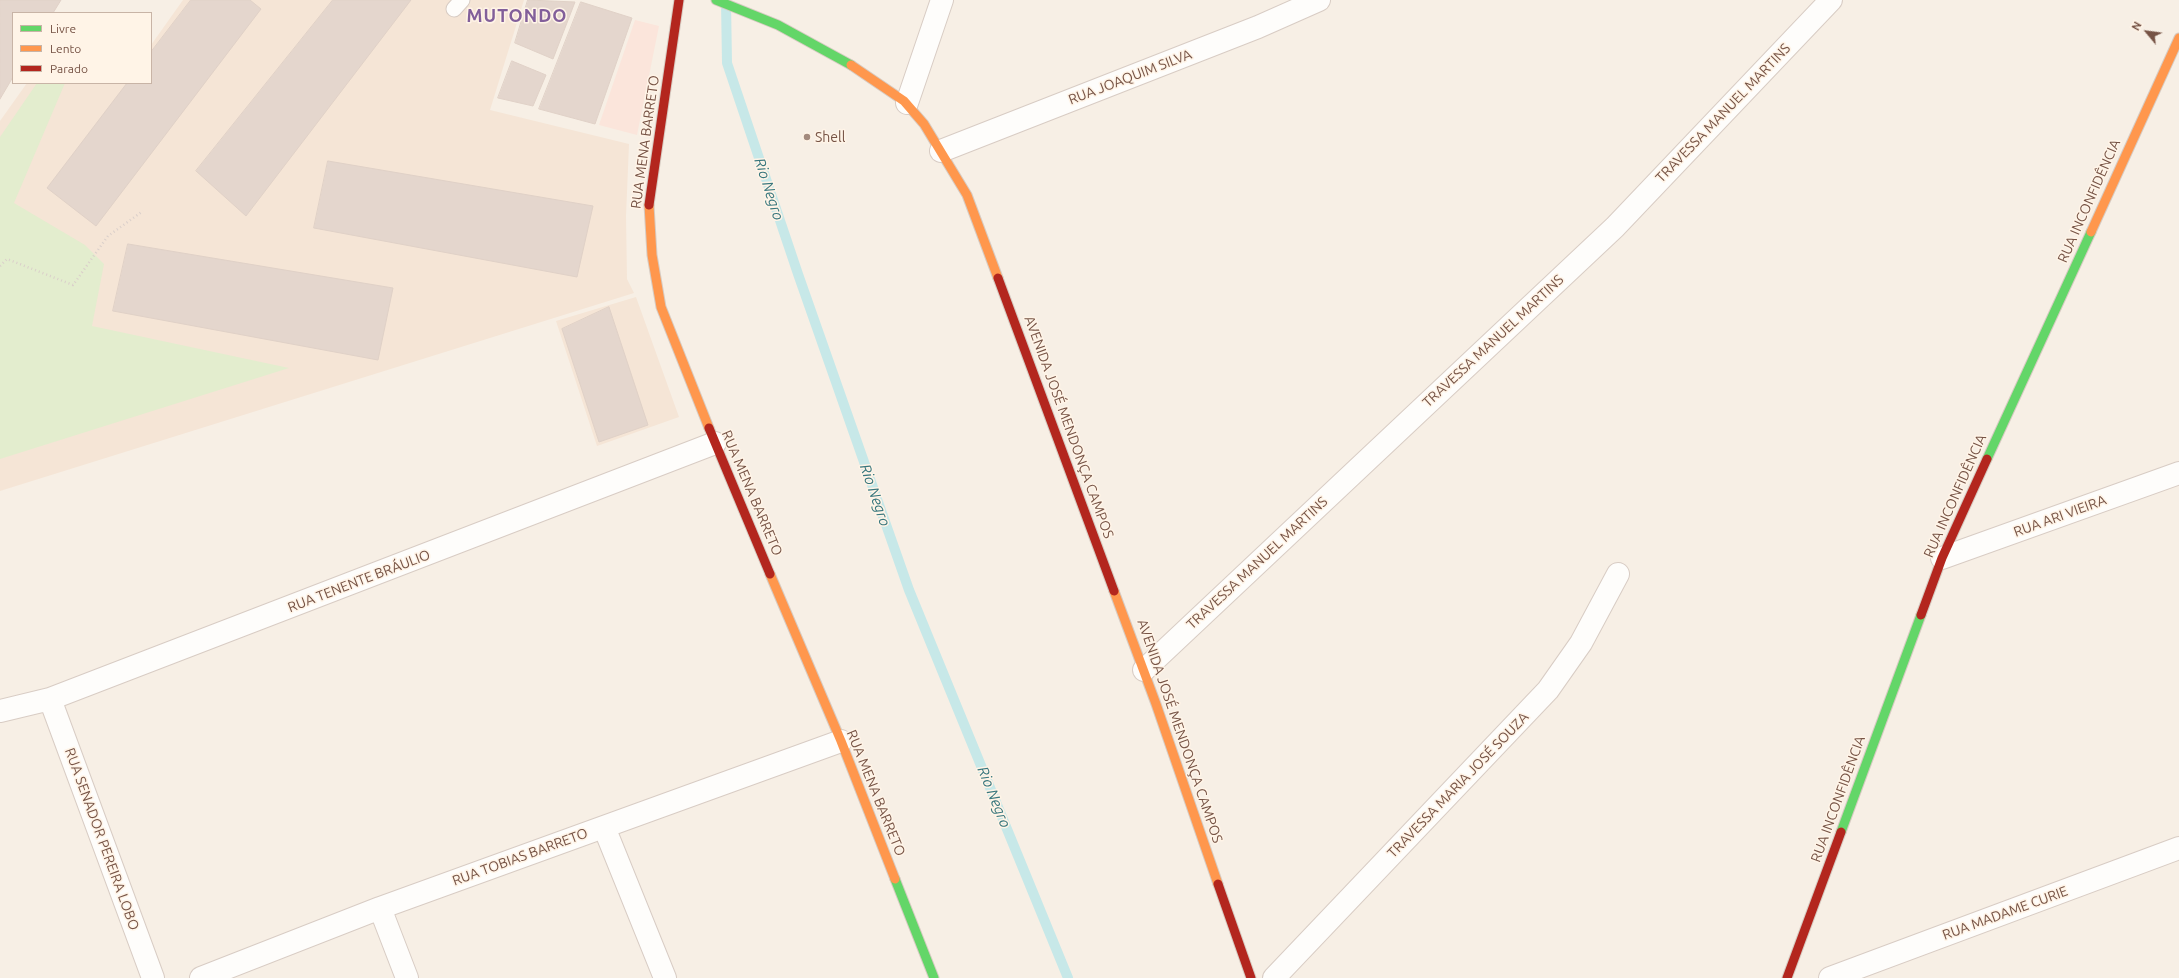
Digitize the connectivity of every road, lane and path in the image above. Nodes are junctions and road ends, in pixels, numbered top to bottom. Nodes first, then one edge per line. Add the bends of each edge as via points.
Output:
1 (679, 0) edge
2 (716, 0) edge
3 (942, 0) edge
4 (1319, 0) edge
5 (1831, 0) edge
6 (2179, 38) edge
7 (907, 103) junction
8 (941, 151) junction
9 (143, 211) dead end
10 (0, 266) edge
11 (715, 443) junction
12 (2179, 473) edge
13 (1942, 558) junction
14 (1618, 574) dead end
15 (1144, 670) junction
16 (50, 700) junction
17 (0, 711) edge
18 (841, 741) junction
19 (604, 827) junction
20 (2179, 848) edge
21 (380, 908) junction
22 (153, 978) edge
23 (201, 978) edge
24 (407, 978) edge
25 (665, 978) edge
26 (934, 978) edge
27 (1251, 978) edge
28 (1274, 978) edge
29 (1787, 978) edge
30 (1830, 978) edge

1 - 11 street, RUA MENA BARRETO via 648,209 652,255 661,307
2 - 7 street, AVENIDA JOSÉ MENDONÇA CAMPOS via 750,12 815,43
3 - 7 street
4 - 8 street, RUA JOAQUIM SILVA via 1258,27
5 - 15 street, TRAVESSA MANUEL MARTINS via 1615,227
6 - 13 street, RUA INCONFIDÊNCIA
7 - 8 street, AVENIDA JOSÉ MENDONÇA CAMPOS
8 - 15 street, AVENIDA JOSÉ MENDONÇA CAMPOS via 968,195
9 - 10 path via 108,236 73,285 8,259
11 - 16 street, RUA TENENTE BRÁULIO
11 - 18 street, RUA MENA BARRETO
12 - 13 street, RUA ARI VIEIRA
13 - 29 street, RUA INCONFIDÊNCIA
14 - 28 street, TRAVESSA MARIA JOSÉ SOUZA via 1581,643 1548,690
15 - 27 street, AVENIDA JOSÉ MENDONÇA CAMPOS
16 - 17 street, RUA TENENTE BRÁULIO
16 - 22 street, RUA SENADOR PEREIRA LOBO
18 - 19 street, RUA TOBIAS BARRETO
18 - 26 street, RUA MENA BARRETO
19 - 21 street, RUA TOBIAS BARRETO
19 - 25 street
20 - 30 street, RUA MADAME CURIE
21 - 23 street, RUA TOBIAS BARRETO
21 - 24 street

